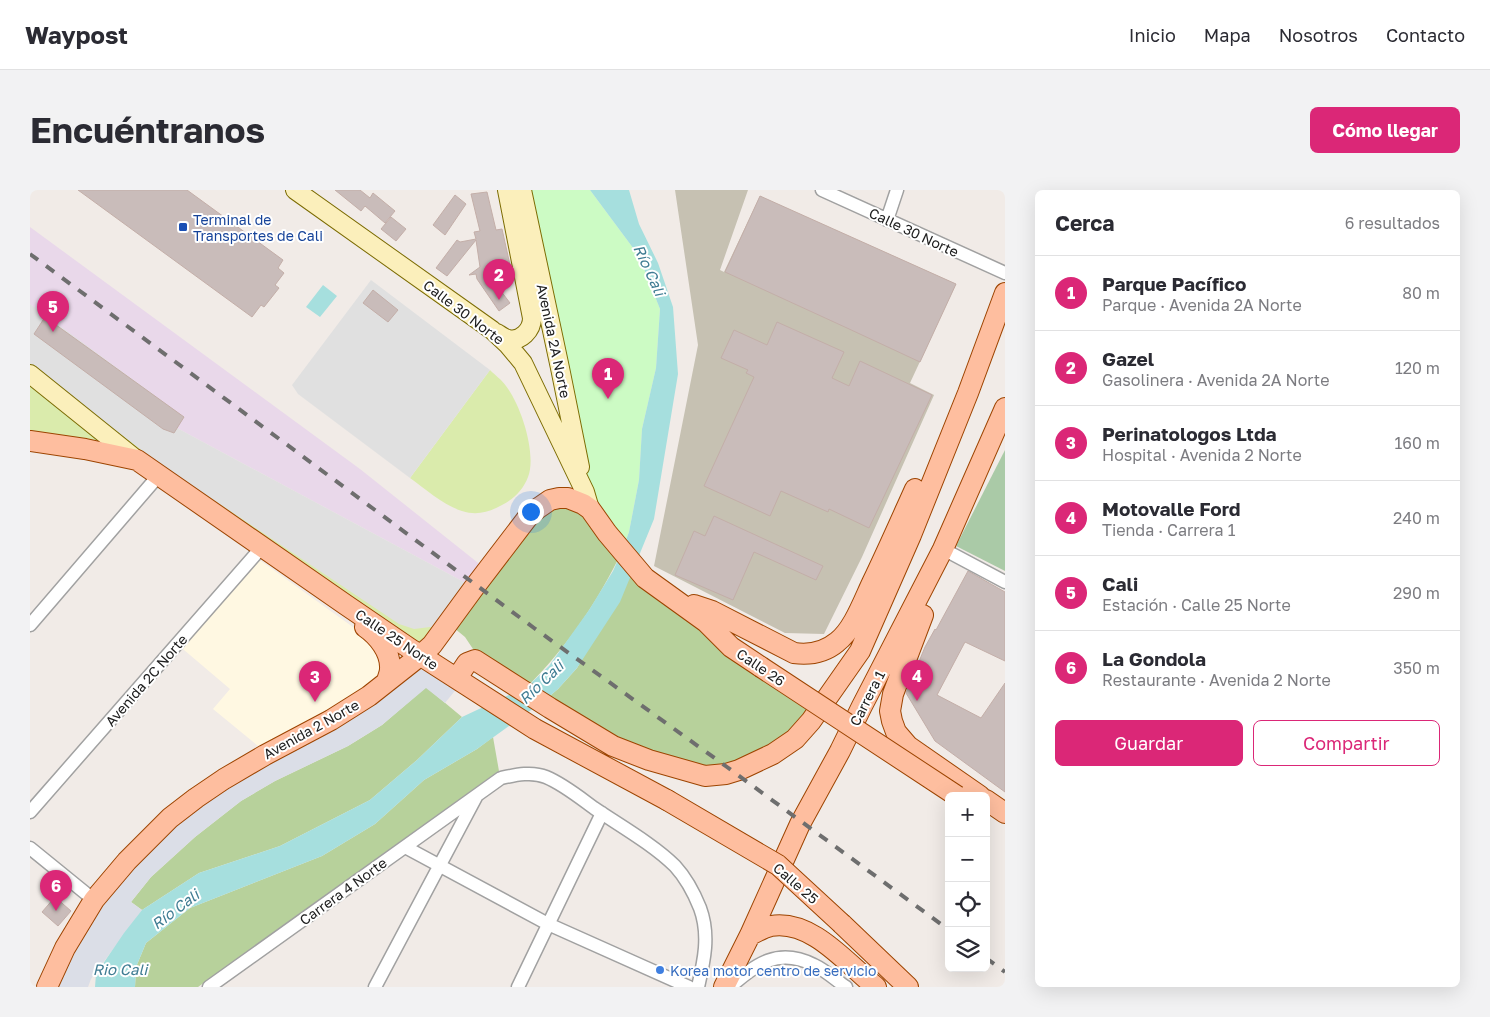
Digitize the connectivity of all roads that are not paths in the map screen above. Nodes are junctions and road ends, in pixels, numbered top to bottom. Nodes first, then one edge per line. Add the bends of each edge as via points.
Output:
1 (295, 190) edge
2 (507, 190) edge
3 (522, 190) edge
4 (822, 190) edge
5 (898, 190) edge
6 (888, 220) junction
7 (1005, 273) edge
8 (1005, 293) edge
9 (492, 330) junction
10 (986, 343) junction
11 (30, 374) edge
12 (1005, 408) edge
13 (32, 444) edge
14 (137, 460) junction
15 (160, 475) junction
16 (587, 501) junction
17 (262, 547) junction
18 (943, 549) junction
19 (1005, 582) edge
20 (669, 596) junction
21 (346, 605) junction
22 (30, 625) edge
23 (421, 655) junction
24 (459, 680) junction
25 (387, 681) junction
26 (951, 792) edge
27 (974, 792) edge
28 (477, 795) junction
29 (667, 800) joint
30 (990, 803) edge
31 (30, 812) edge
32 (602, 813) junction
33 (1005, 813) edge
34 (990, 818) edge
35 (1005, 828) edge
36 (405, 847) junction
37 (30, 848) edge
38 (440, 865) junction
39 (94, 900) junction
40 (548, 924) junction
41 (750, 935) junction
42 (47, 987) edge
43 (209, 987) edge
44 (374, 987) edge
45 (518, 987) edge
46 (689, 987) edge
47 (698, 987) edge
48 (724, 987) edge
49 (730, 987) edge
50 (846, 987) edge
51 (876, 987) edge
52 (908, 987) edge

1 - 9 main road, Calle 30 Norte
2 - 9 main road, Avenida 2A Norte via 532,322 527,332 515,339 508,339
3 - 16 main road, Avenida 2A Norte
4 - 6 street, Calle 30 Norte
5 - 6 street
6 - 7 street, Calle 30 Norte
8 - 10 main road, Carrera 1
9 - 16 main road, Calle 30 Norte via 522,363
10 - 20 main road via 958,390 861,607 845,635 836,643 808,655 794,653 712,611
10 - 24 main road, Carrera 1 via 914,526 860,650 811,721 795,739 773,754 739,770 705,776 614,746 475,660 467,663
11 - 14 main road, Calle 25 Norte
12 - 18 main road, Carrera 1
13 - 14 main road, Calle 25 Norte via 94,450
14 - 15 main road, Calle 25 Norte
15 - 17 main road, Calle 25 Norte
15 - 22 street
16 - 20 main road, Calle 26 via 607,533 645,578
16 - 23 main road, Avenida 2 Norte via 550,500 528,517 432,645
17 - 21 main road, Calle 25 Norte
17 - 31 street, Avenida 2C Norte
18 - 19 street
18 - 27 main road via 936,585 893,694 890,710 896,732 908,746
18 - 41 main road, Carrera 1 via 800,824
20 - 26 main road, Calle 26, bridge via 761,667
21 - 23 main road, Calle 25 Norte
21 - 25 main road via 385,650 391,670
23 - 24 main road, Calle 25 Norte
23 - 25 main road, Avenida 2 Norte
24 - 29 main road, Calle 25 Norte via 535,729
25 - 39 main road, Avenida 2 Norte via 332,720 265,755 196,798 170,818
28 - 32 street via 501,778 527,774 545,776
28 - 36 street, Carrera 4 Norte
28 - 38 street
29 - 52 main road, Calle 25, bridge via 778,865
30 - 33 main road
32 - 40 street
32 - 47 street via 660,853 688,883 700,909 705,935 705,955
34 - 35 main road
36 - 38 street
36 - 43 street, Carrera 4 Norte
37 - 39 street
38 - 40 street
38 - 44 street
39 - 42 main road, Avenida 2 Norte via 65,948
40 - 45 street
40 - 46 street
41 - 48 main road, Carrera 1
41 - 51 main road via 769,926 786,925 802,929 821,939
49 - 50 street via 763,962 780,957 814,965

